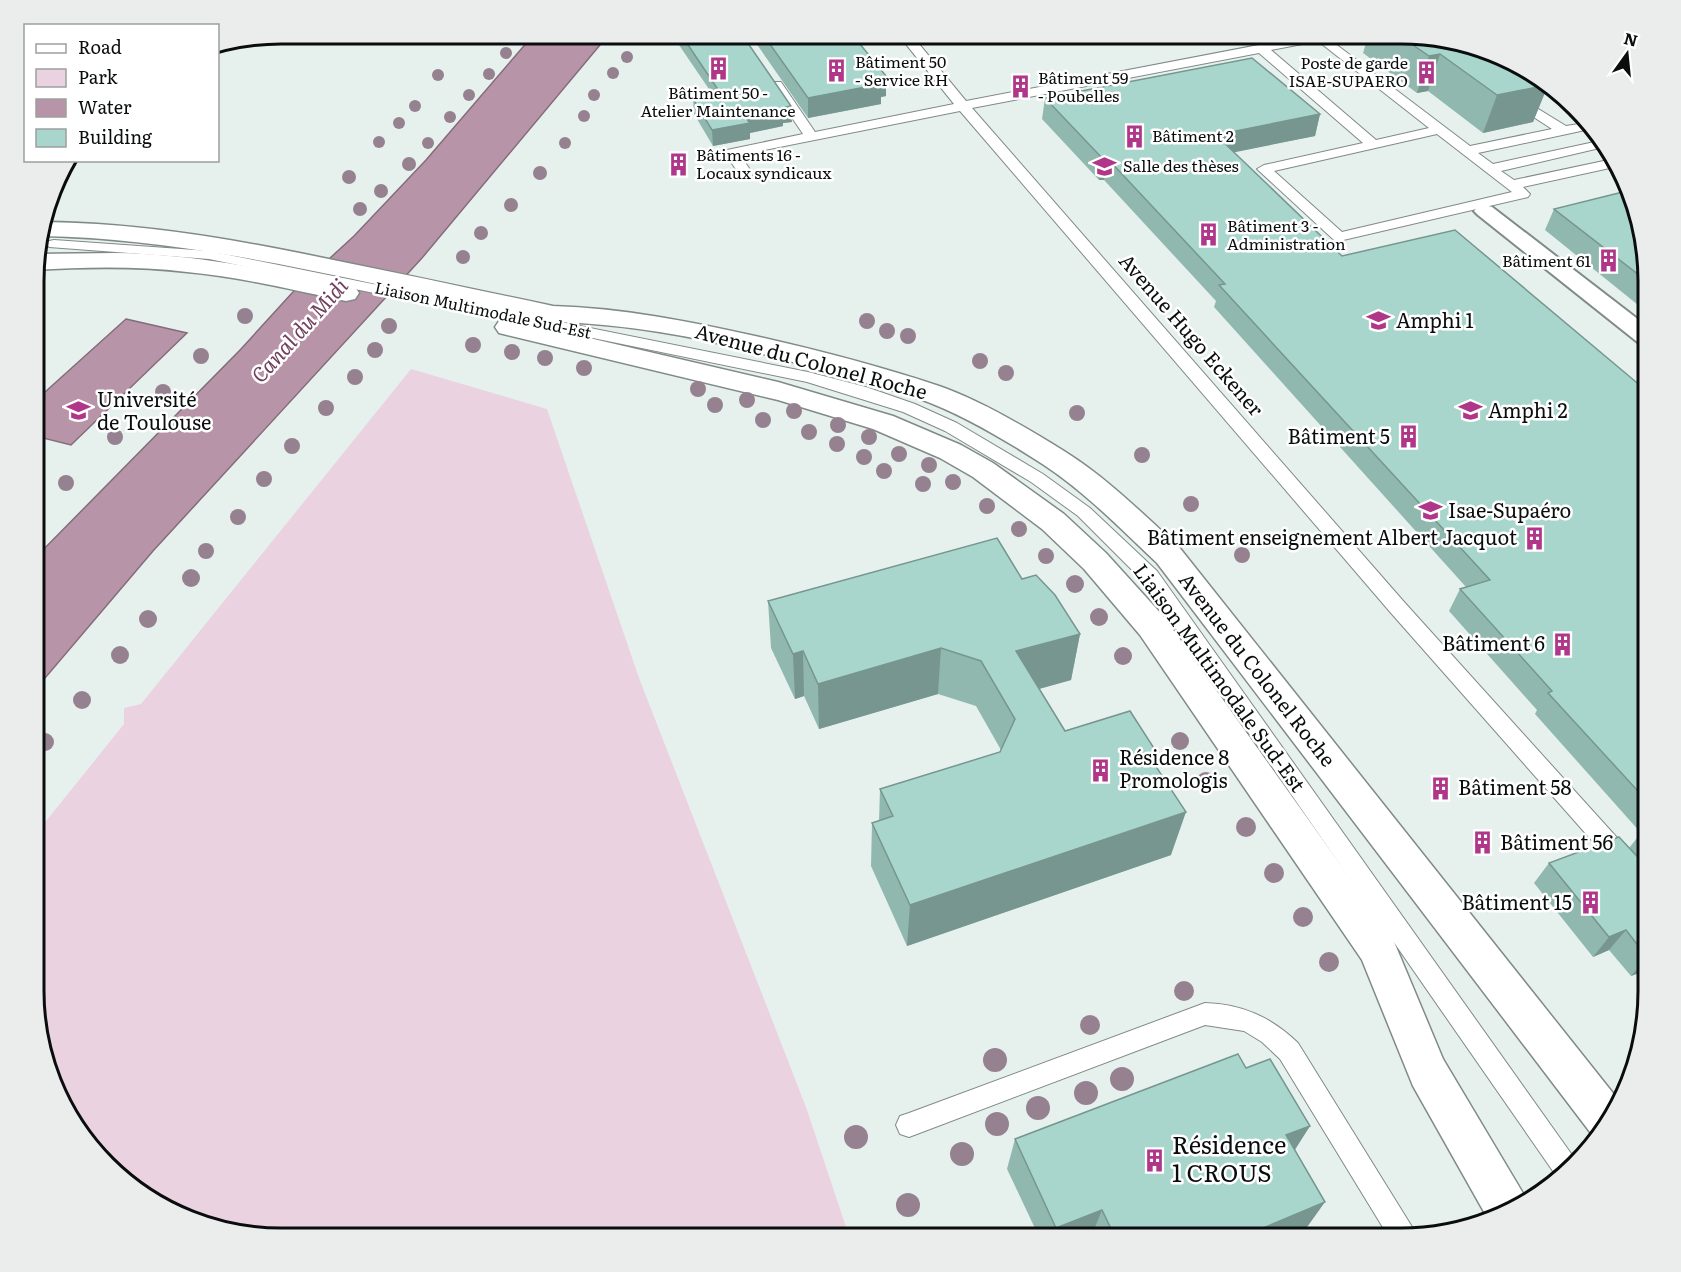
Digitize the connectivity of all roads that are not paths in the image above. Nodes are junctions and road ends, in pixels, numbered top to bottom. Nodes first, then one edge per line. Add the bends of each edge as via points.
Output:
1 (912, 44) edge
2 (1279, 44) edge
3 (1329, 44) edge
4 (1262, 48) junction
5 (766, 71) edge
6 (1505, 92) edge
7 (963, 106) junction
8 (1582, 127) edge
9 (1438, 130) junction
10 (1564, 131) junction
11 (812, 136) junction
12 (1374, 145) junction
13 (1596, 145) edge
14 (1466, 151) junction
15 (1607, 165) edge
16 (1490, 169) junction
17 (746, 174) dead end
18 (1512, 185) junction
19 (1485, 211) dead end
20 (48, 236) edge
21 (44, 262) edge
22 (257, 264) junction
23 (439, 300) junction
24 (553, 314) junction
25 (1638, 331) edge
26 (662, 347) junction
27 (1638, 877) edge
28 (1603, 1115) edge
29 (909, 1125) dead end
30 (1563, 1164) edge
31 (1505, 1204) edge
32 (1399, 1228) edge

1 - 7 lane, Avenue Hugo Eckener
2 - 4 lane
3 - 9 lane
4 - 7 lane
4 - 12 lane
5 - 11 lane
6 - 10 lane
7 - 11 lane
7 - 27 lane, Avenue Hugo Eckener via 1398,608
8 - 10 lane
9 - 12 lane
9 - 14 lane
10 - 14 lane
11 - 17 lane via 732,153
12 - 18 lane via 1264,169 1339,237 1523,194
13 - 16 lane
14 - 16 lane
15 - 18 lane
16 - 18 lane
19 - 25 street
20 - 22 lane
20 - 22 street via 124,231 199,241
21 - 22 street
22 - 23 street
23 - 24 street, Avenue du Colonel Roche
23 - 26 lane, Liaison Multimodale Sud-Est
23 - 31 street, Avenue du Colonel Roche via 840,406 938,446 982,470 1060,527 1128,595 1152,626 1378,950 1428,1072
24 - 26 lane, Liaison Multimodale Sud-Est
24 - 28 street, Avenue du Colonel Roche via 597,315 676,326 858,370 931,393 1056,459 1111,502 1167,555
26 - 30 lane, Liaison Multimodale Sud-Est via 808,377 909,408 1001,455 1084,512 1150,576
29 - 32 lane via 1206,1014 1234,1015 1262,1027 1289,1050

